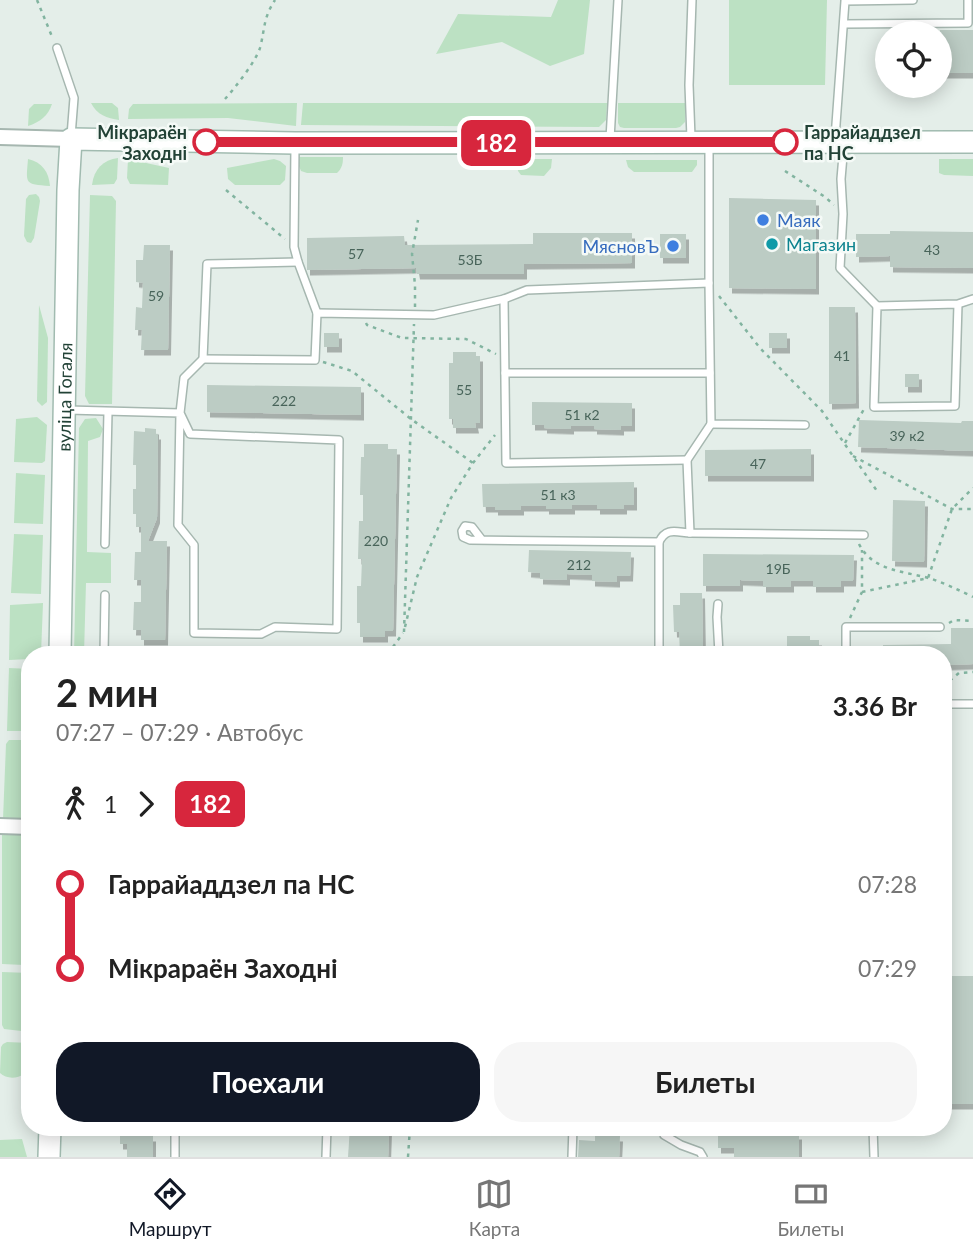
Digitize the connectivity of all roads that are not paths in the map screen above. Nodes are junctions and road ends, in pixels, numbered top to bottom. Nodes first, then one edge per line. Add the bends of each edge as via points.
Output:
1 (618, 0) edge
2 (692, 0) edge
3 (913, 0) edge
4 (968, 0) edge
5 (844, 24) junction
6 (57, 48) road end
7 (0, 137) edge
8 (71, 139) junction
9 (610, 142) junction
10 (700, 142) junction
11 (840, 142) junction
12 (973, 142) edge
13 (295, 143) junction
14 (298, 262) junction
15 (709, 283) junction
16 (505, 299) junction
17 (973, 299) edge
18 (958, 304) junction
19 (877, 306) junction
20 (317, 313) junction
21 (203, 359) junction
22 (505, 373) junction
23 (710, 373) junction
24 (64, 410) junction
25 (108, 412) junction
26 (180, 413) junction
27 (711, 424) junction
28 (805, 425) dead end
29 (687, 460) junction
30 (690, 533) junction
31 (864, 535) dead end
32 (482, 540) dead end
33 (659, 542) junction
34 (105, 544) dead end
35 (105, 595) dead end
36 (718, 604) dead end
37 (940, 627) road end
38 (60, 646) edge
39 (104, 646) edge
40 (659, 646) edge
41 (719, 646) edge
42 (846, 646) edge
43 (952, 704) edge
44 (973, 704) edge
45 (0, 826) edge
46 (21, 827) edge
47 (50, 1136) edge
48 (175, 1136) edge
49 (327, 1136) edge
50 (573, 1136) edge
51 (666, 1136) edge
52 (873, 1136) edge
53 (49, 1157) edge
54 (175, 1157) edge
55 (326, 1157) edge
56 (572, 1157) edge
57 (703, 1157) edge
58 (874, 1157) edge

1 - 9 lane
2 - 10 lane via 689,85
3 - 5 lane via 845,1
4 - 5 lane via 968,23
5 - 11 lane
6 - 8 lane via 74,98
7 - 8 street
8 - 13 main road
8 - 24 main road, вуліца Гогаля
9 - 10 main road
9 - 13 main road
10 - 11 main road
10 - 15 lane
11 - 12 main road
11 - 19 lane via 844,214 840,268
13 - 14 lane via 294,247
14 - 20 lane
14 - 21 lane via 207,264
15 - 16 lane via 527,290
15 - 23 lane
16 - 20 lane via 434,315
16 - 22 lane
17 - 18 lane
18 - 19 lane
18 - 19 lane via 955,406 874,407
20 - 21 lane via 315,360
21 - 26 lane via 184,378
22 - 23 lane
22 - 29 lane via 506,463
23 - 27 lane
24 - 25 lane
24 - 38 main road, вуліца Гогаля
25 - 26 lane
25 - 34 lane
26 - 26 lane via 190,434 339,440 337,629 275,626 261,634 194,633 194,545 178,525
27 - 28 lane
27 - 29 lane
29 - 30 lane
30 - 31 lane
30 - 33 lane via 667,532
32 - 33 lane
33 - 40 lane
35 - 39 lane
36 - 41 lane
37 - 42 lane via 846,627
43 - 44 lane
45 - 46 street
47 - 53 main road
48 - 54 lane
49 - 55 lane
50 - 56 lane
51 - 57 lane
52 - 58 lane

